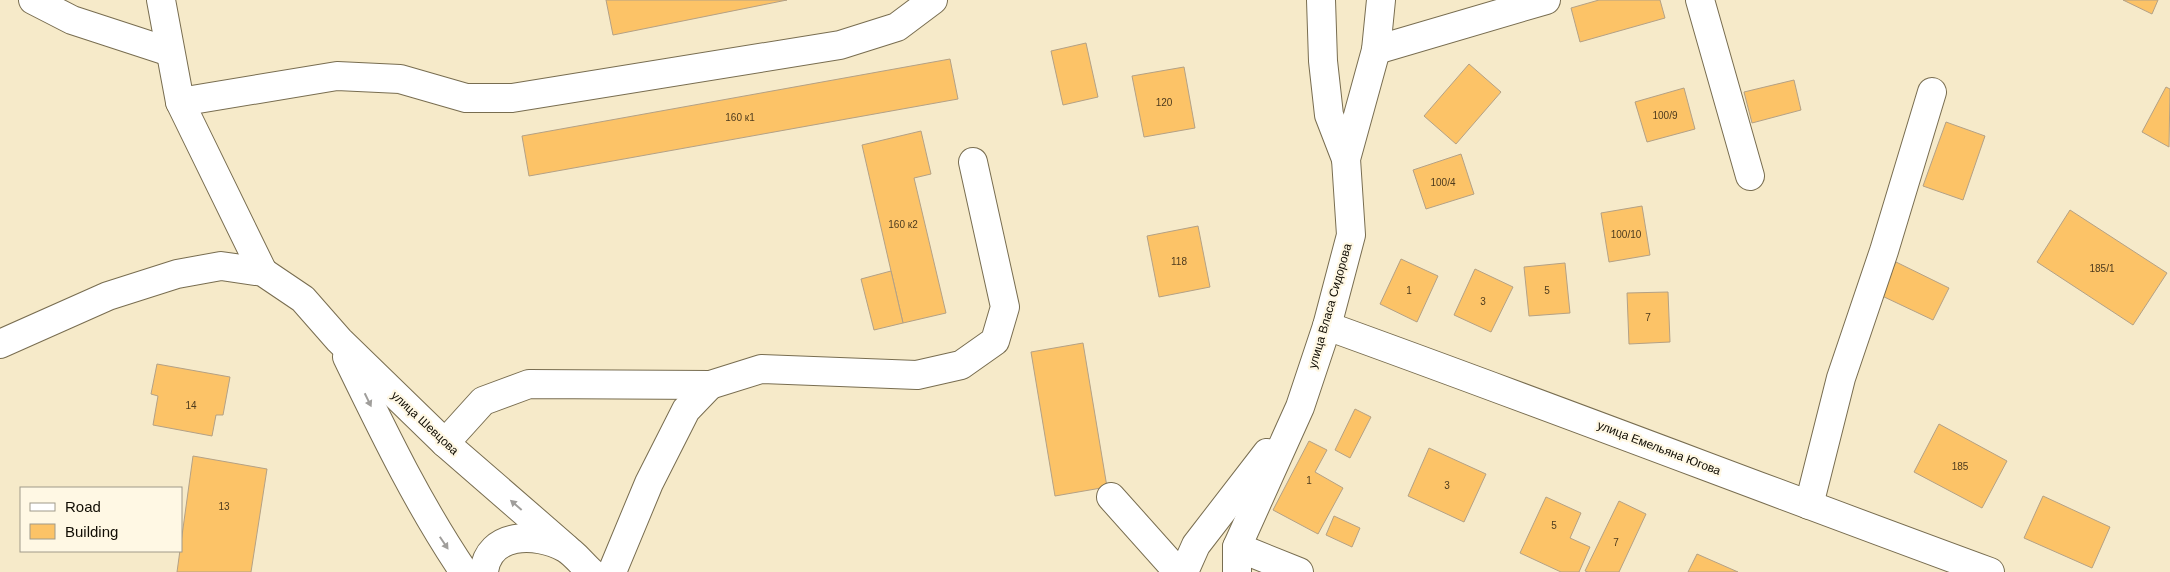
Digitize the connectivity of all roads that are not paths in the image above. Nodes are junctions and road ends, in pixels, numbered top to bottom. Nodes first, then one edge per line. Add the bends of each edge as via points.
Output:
1 (33, 0) edge
2 (161, 0) edge
3 (933, 0) edge
4 (1322, 0) edge
5 (1381, 0) edge
6 (1546, 0) edge
7 (1700, 0) edge
8 (1376, 50) junction
9 (170, 52) junction
10 (1932, 92) dead end
11 (180, 102) junction
12 (1346, 159) junction
13 (973, 162) dead end
14 (1750, 176) dead end
15 (263, 272) junction
16 (1327, 326) junction
17 (339, 340) junction
18 (0, 344) edge
19 (710, 385) junction
20 (1300, 407) junction
21 (445, 443) junction
22 (1111, 497) dead end
23 (1809, 505) junction
24 (566, 548) junction
25 (1237, 560) edge
26 (464, 572) edge
27 (484, 572) edge
28 (591, 572) edge
29 (612, 572) edge
30 (1178, 572) edge
31 (1184, 572) edge
32 (1299, 572) edge
33 (1990, 572) edge

1 - 9 street via 72,20
2 - 9 street
3 - 11 street via 897,27 840,45 512,98 466,98 400,79 337,76
4 - 12 street via 1323,61 1329,116
5 - 8 street, улица Власа Сидорова
6 - 8 street
7 - 14 street
8 - 12 street, улица Власа Сидорова
9 - 11 street
10 - 23 street via 1841,378
11 - 15 street
12 - 16 street, улица Власа Сидорова via 1351,235
13 - 19 street via 1005,307 995,341 961,365 917,375 761,369
15 - 17 street, улица Шевцова via 303,299
15 - 18 street via 221,266 177,274 108,296
16 - 20 street, улица Власа Сидорова
16 - 23 street, улица Емельяна Югова via 1553,407
17 - 21 street, улица Шевцова
17 -> 26 street via 435,530
19 - 21 street via 529,384 483,401
19 - 29 street via 686,410 649,483
20 - 25 street, улица Власа Сидорова
20 - 31 street via 1196,545
24 -> 21 street, улица Шевцова
22 - 30 street
23 - 33 street, улица Емельяна Югова
24 - 27 street via 541,540 516,538 498,544 485,560
24 - 28 street, улица Шевцова
25 - 32 street

